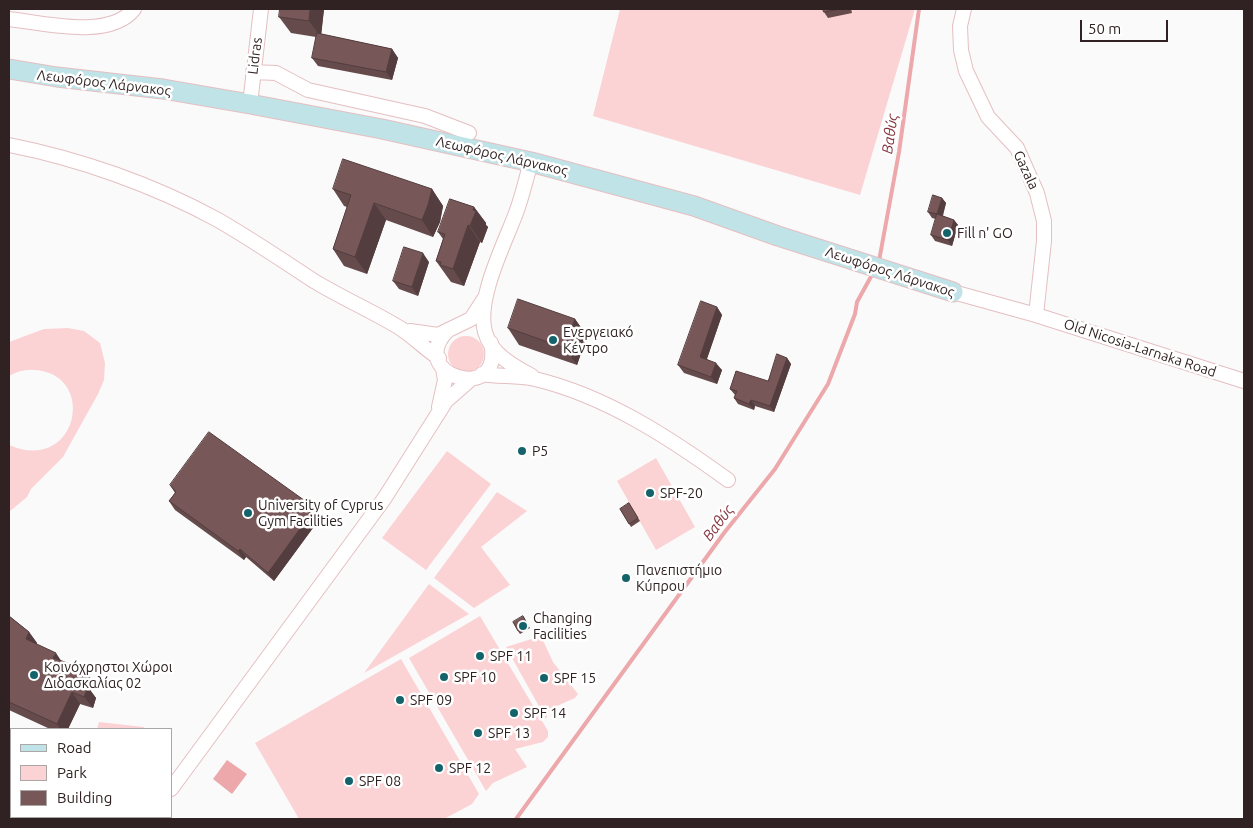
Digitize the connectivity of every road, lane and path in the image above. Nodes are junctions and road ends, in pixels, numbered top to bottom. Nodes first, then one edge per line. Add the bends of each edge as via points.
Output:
1 (134, 9) edge
2 (261, 9) edge
3 (964, 9) edge
4 (9, 19) edge
5 (9, 69) edge
6 (253, 72) junction
7 (250, 104) junction
8 (469, 133) dead end
9 (9, 145) edge
10 (531, 162) junction
11 (489, 287) junction
12 (953, 292) joint
13 (1036, 315) junction
14 (398, 328) junction
15 (452, 328) junction
16 (488, 339) junction
17 (441, 363) junction
18 (476, 376) junction
19 (544, 381) junction
20 (1244, 382) edge
21 (433, 422) junction
22 (728, 480) dead end
23 (172, 788) edge

1 - 4 street via 122,20 106,26
2 - 6 street, Lidras
3 - 13 street, Gazala via 960,26 966,71 988,117 1017,148 1037,193 1044,221
5 - 7 main road, Λεωφόρος Λάρνακος
6 - 7 street, Lidras
6 - 8 street via 276,73 308,90 424,116
7 - 10 main road, Λεωφόρος Λάρνακος
9 - 14 street via 90,167 169,196 248,237 322,285
10 - 11 street
10 - 12 main road, Λεωφόρος Λάρνακος via 694,206
11 - 15 street via 471,319
11 - 16 street via 484,308
12 - 13 street, Λεωφόρος Λάρνακος
13 - 20 street, Old Nicosia-Larnaka Road
14 - 15 street via 425,335 438,335
14 - 17 street
15 - 16 street via 473,326
15 - 17 street via 439,343
16 - 18 street via 491,359
16 - 19 street via 504,359
17 - 18 street via 455,378
17 - 21 street via 445,380 443,396
18 - 19 street via 526,377
18 - 21 street via 446,401
19 - 22 street via 597,401 651,429
21 - 23 street via 373,515

